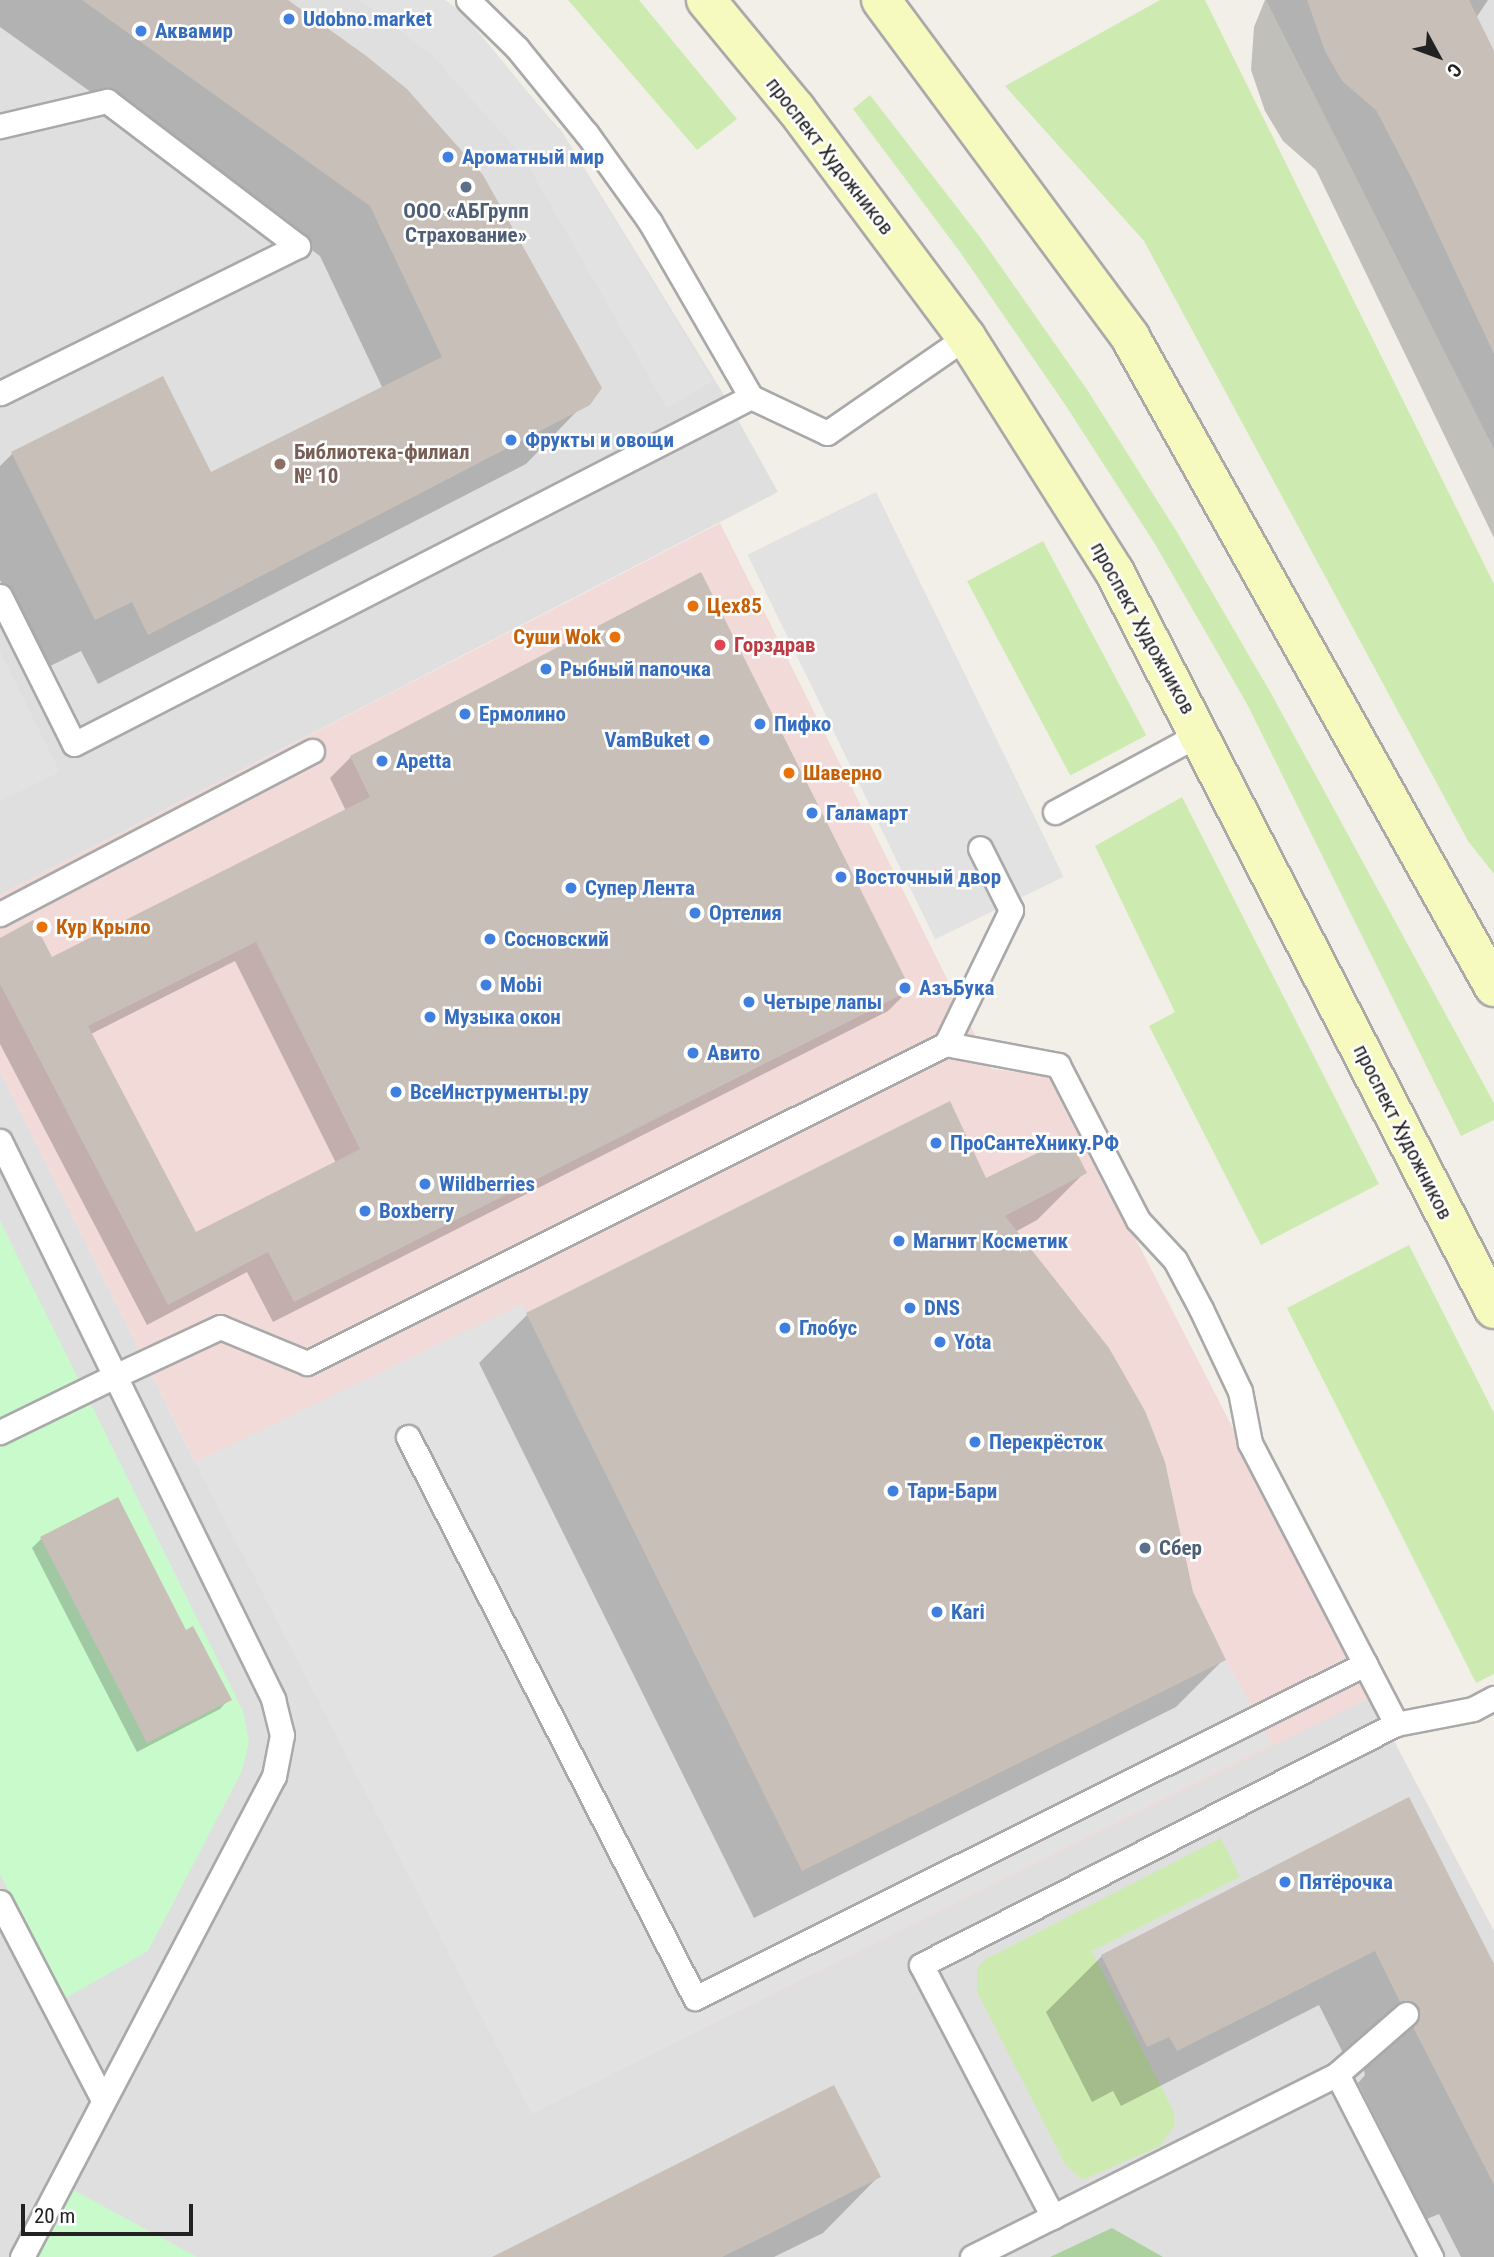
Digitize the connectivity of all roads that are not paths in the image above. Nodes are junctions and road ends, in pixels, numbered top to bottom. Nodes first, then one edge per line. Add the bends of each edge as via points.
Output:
1 (468, 0) edge
2 (706, 0) edge
3 (881, 0) edge
4 (0, 126) edge
5 (966, 337) junction
6 (0, 393) edge
7 (751, 397) junction
8 (0, 596) edge
9 (1201, 733) junction
10 (312, 751) dead end
11 (1055, 812) dead end
12 (980, 848) dead end
13 (0, 914) edge
14 (1494, 988) edge
15 (946, 1044) junction
16 (0, 1141) edge
17 (1494, 1310) edge
18 (115, 1376) junction
19 (0, 1432) edge
20 (408, 1437) dead end
21 (1365, 1664) junction
22 (1494, 1698) edge
23 (1395, 1724) junction
24 (0, 1902) edge
25 (1406, 2014) dead end
26 (1337, 2074) junction
27 (103, 2100) junction
28 (1053, 2217) junction
29 (22, 2257) edge
30 (972, 2257) edge
31 (1431, 2257) edge

1 - 7 lane via 517,47 650,222
2 - 5 street, проспект Художников via 796,109
3 - 14 street via 1130,337
4 - 6 lane via 107,101 298,246
5 - 7 lane via 827,433
5 - 9 street, проспект Художников via 1114,571
7 - 8 lane via 74,744
9 - 11 lane
9 - 17 street, проспект Художников
10 - 13 lane
12 - 15 lane via 1010,909
15 - 18 lane via 307,1363 220,1327
15 - 21 lane via 1058,1065 1138,1220 1175,1260 1201,1309 1240,1391 1250,1443
16 - 18 lane
18 - 19 lane
18 - 27 lane via 274,1699 282,1735 274,1776
20 - 21 lane via 695,1998
21 - 23 lane
22 - 23 lane via 1473,1709
23 - 28 lane via 921,1965
24 - 27 lane
25 - 26 lane
26 - 28 lane
26 - 31 lane
27 - 29 lane
28 - 30 lane

